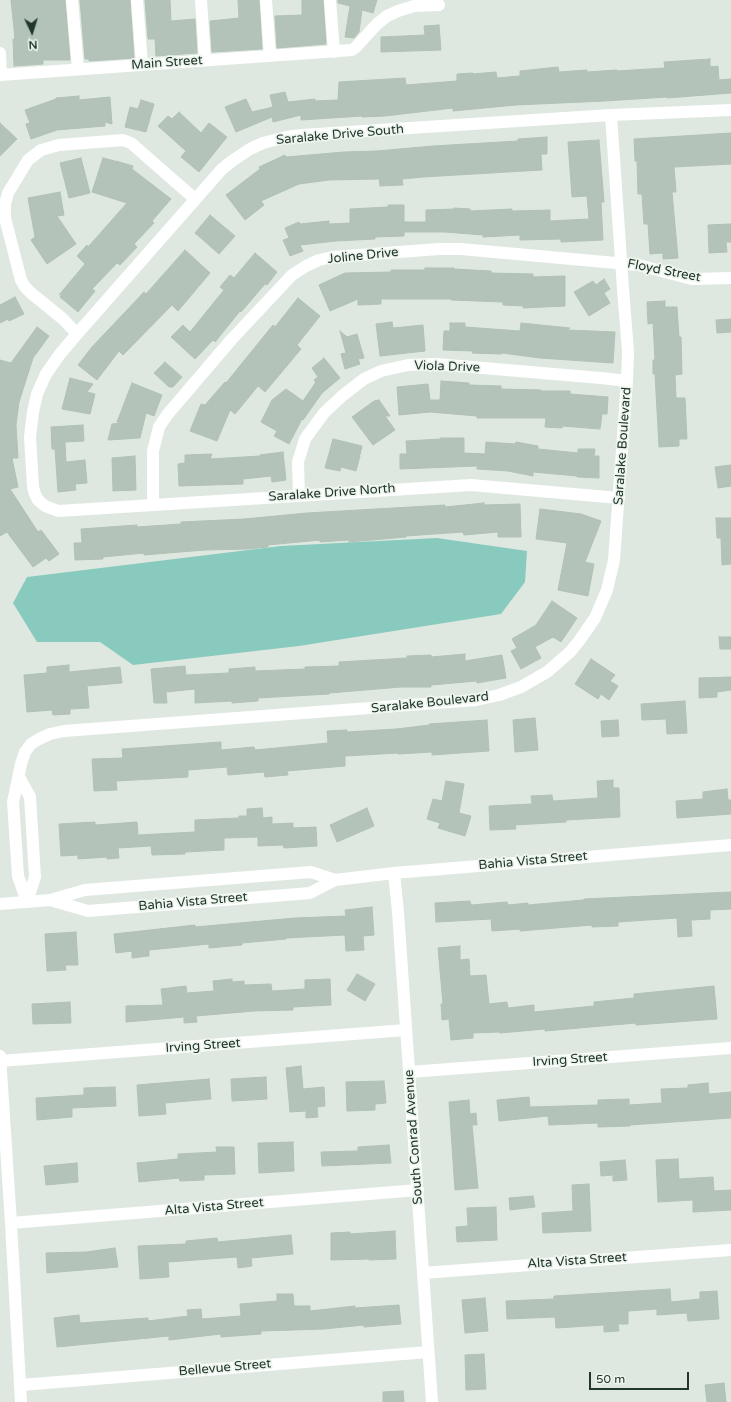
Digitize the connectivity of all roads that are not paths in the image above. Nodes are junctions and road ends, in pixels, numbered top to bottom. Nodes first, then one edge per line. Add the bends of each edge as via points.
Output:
1 (72, 0) edge
2 (137, 0) edge
3 (201, 0) edge
4 (266, 0) edge
5 (330, 0) edge
6 (439, 5) dead end
7 (334, 52) junction
8 (0, 53) edge
9 (270, 56) junction
10 (205, 60) junction
11 (142, 65) junction
12 (78, 69) junction
13 (1, 75) edge
14 (731, 110) edge
15 (611, 116) junction
16 (195, 199) junction
17 (622, 263) junction
18 (731, 278) edge
19 (77, 334) junction
20 (627, 381) junction
21 (299, 496) junction
22 (619, 498) junction
23 (153, 505) junction
24 (45, 506) joint
25 (19, 777) junction
26 (731, 845) edge
27 (394, 873) junction
28 (335, 880) junction
29 (50, 900) junction
30 (27, 902) junction
31 (0, 904) edge
32 (406, 1030) junction
33 (731, 1048) edge
34 (0, 1056) edge
35 (0, 1062) edge
36 (409, 1072) junction
37 (1, 1077) edge
38 (418, 1190) junction
39 (11, 1223) junction
40 (731, 1250) edge
41 (424, 1273) junction
42 (428, 1352) junction
43 (21, 1385) junction
44 (21, 1402) edge
45 (432, 1402) edge

1 - 12 street
2 - 11 street
3 - 10 street
4 - 9 street
5 - 7 street
6 - 7 street, Main Street via 414,6 398,11 377,24 352,50
7 - 9 street, Main Street
8 - 13 street
9 - 10 street, Main Street
10 - 11 street, Main Street
11 - 12 street, Main Street
12 - 13 street, Main Street
14 - 15 street, Saralake Drive South
15 - 16 street, Saralake Drive South via 286,137 263,143 232,161
15 - 17 street, Saralake Boulevard
16 - 19 street, Saralake Drive South
16 - 19 street via 132,143 123,140 59,144 41,150 28,160 5,204 5,218 21,280 31,293
17 - 18 street, Floyd Street via 692,280
17 - 20 street, Saralake Boulevard via 628,351
17 - 23 street, Joline Drive via 439,249 332,257 306,266 292,275 231,340 167,415 160,427 153,451
19 - 24 street, Saralake Drive South via 46,374 32,412 30,437 33,487 38,500
20 - 21 street, Viola Drive via 436,364 408,365 380,371 364,379 342,396 324,413 305,439 298,462
20 - 22 street, Saralake Boulevard
21 - 22 street, Saralake Drive North via 471,485
21 - 23 street, Saralake Drive North
22 - 25 street, Saralake Boulevard via 611,576 595,618 558,664 521,687 476,700 64,731 50,734 31,744 25,752
23 - 24 street, Saralake Drive North via 58,511
25 - 30 street, Saralake Boulevard via 13,802 18,876
25 - 30 street via 30,797 35,877
26 - 27 street, Bahia Vista Street
27 - 28 street, Bahia Vista Street
27 - 32 street, South Conrad Avenue
28 - 29 street, Bahia Vista Street via 310,872 85,890
28 - 29 street, Bahia Vista Street via 310,893 88,911
29 - 30 street, Bahia Vista Street
30 - 31 street, Bahia Vista Street
32 - 35 street, Irving Street
32 - 36 street, South Conrad Avenue
33 - 36 street, Irving Street
34 - 35 street
35 - 37 street
36 - 38 street, South Conrad Avenue
37 - 39 street
38 - 39 street, Alta Vista Street
38 - 41 street, South Conrad Avenue
39 - 43 street
40 - 41 street, Alta Vista Street
41 - 42 street, South Conrad Avenue
42 - 43 street, Bellevue Street
42 - 45 street, South Conrad Avenue
43 - 44 street

